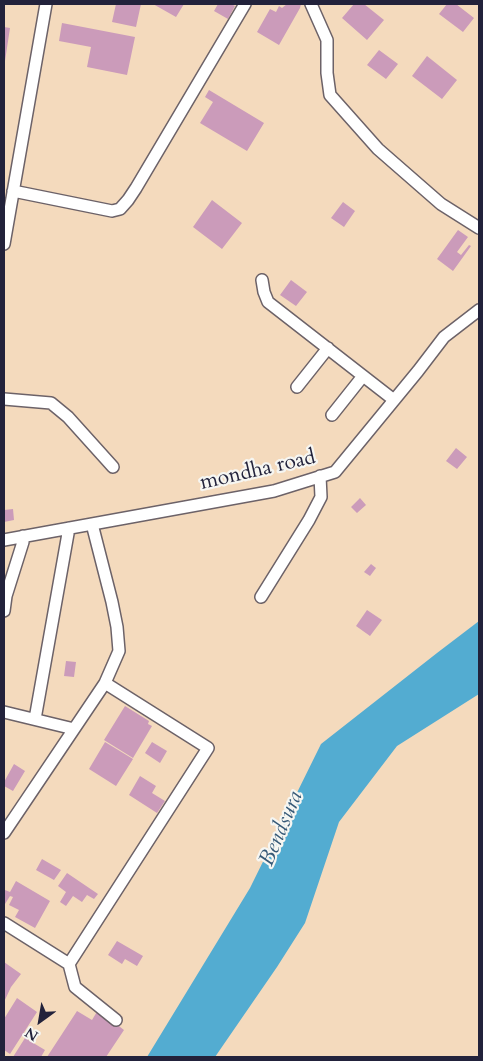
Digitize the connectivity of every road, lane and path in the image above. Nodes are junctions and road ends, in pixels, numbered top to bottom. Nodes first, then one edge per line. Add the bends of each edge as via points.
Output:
1 (46, 4) edge
2 (246, 4) edge
3 (311, 4) edge
4 (13, 191) junction
5 (479, 228) edge
6 (4, 244) edge
7 (262, 280) dead end
8 (476, 317) edge
9 (328, 348) junction
10 (363, 376) junction
11 (297, 387) dead end
12 (4, 399) edge
13 (394, 400) junction
14 (332, 415) dead end
15 (113, 467) dead end
16 (320, 476) junction
17 (92, 524) junction
18 (69, 528) junction
19 (23, 536) junction
20 (4, 540) edge
21 (261, 597) dead end
22 (4, 611) edge
23 (105, 683) junction
24 (4, 712) edge
25 (35, 719) junction
26 (74, 729) junction
27 (4, 833) edge
28 (4, 923) edge
29 (69, 964) junction
30 (116, 1020) dead end

1 - 4 street
2 - 4 street via 136,188 120,209 112,211
3 - 5 street via 327,40 330,94 378,149 441,204
4 - 6 street
7 - 9 street via 268,302
8 - 13 street, mondha road via 444,337
9 - 10 street
9 - 11 street
10 - 13 street
10 - 14 street
12 - 15 street via 51,403
13 - 16 street, mondha road via 335,472
16 - 17 street, mondha road via 274,491
16 - 21 street via 321,497
17 - 18 street, mondha road
17 - 23 street via 112,602 119,651
18 - 19 street, mondha road
18 - 25 street
19 - 20 street, mondha road
19 - 22 street
23 - 26 street
23 - 29 street via 208,748
24 - 25 street
25 - 26 street
26 - 27 street
28 - 29 street
29 - 30 street via 75,987

